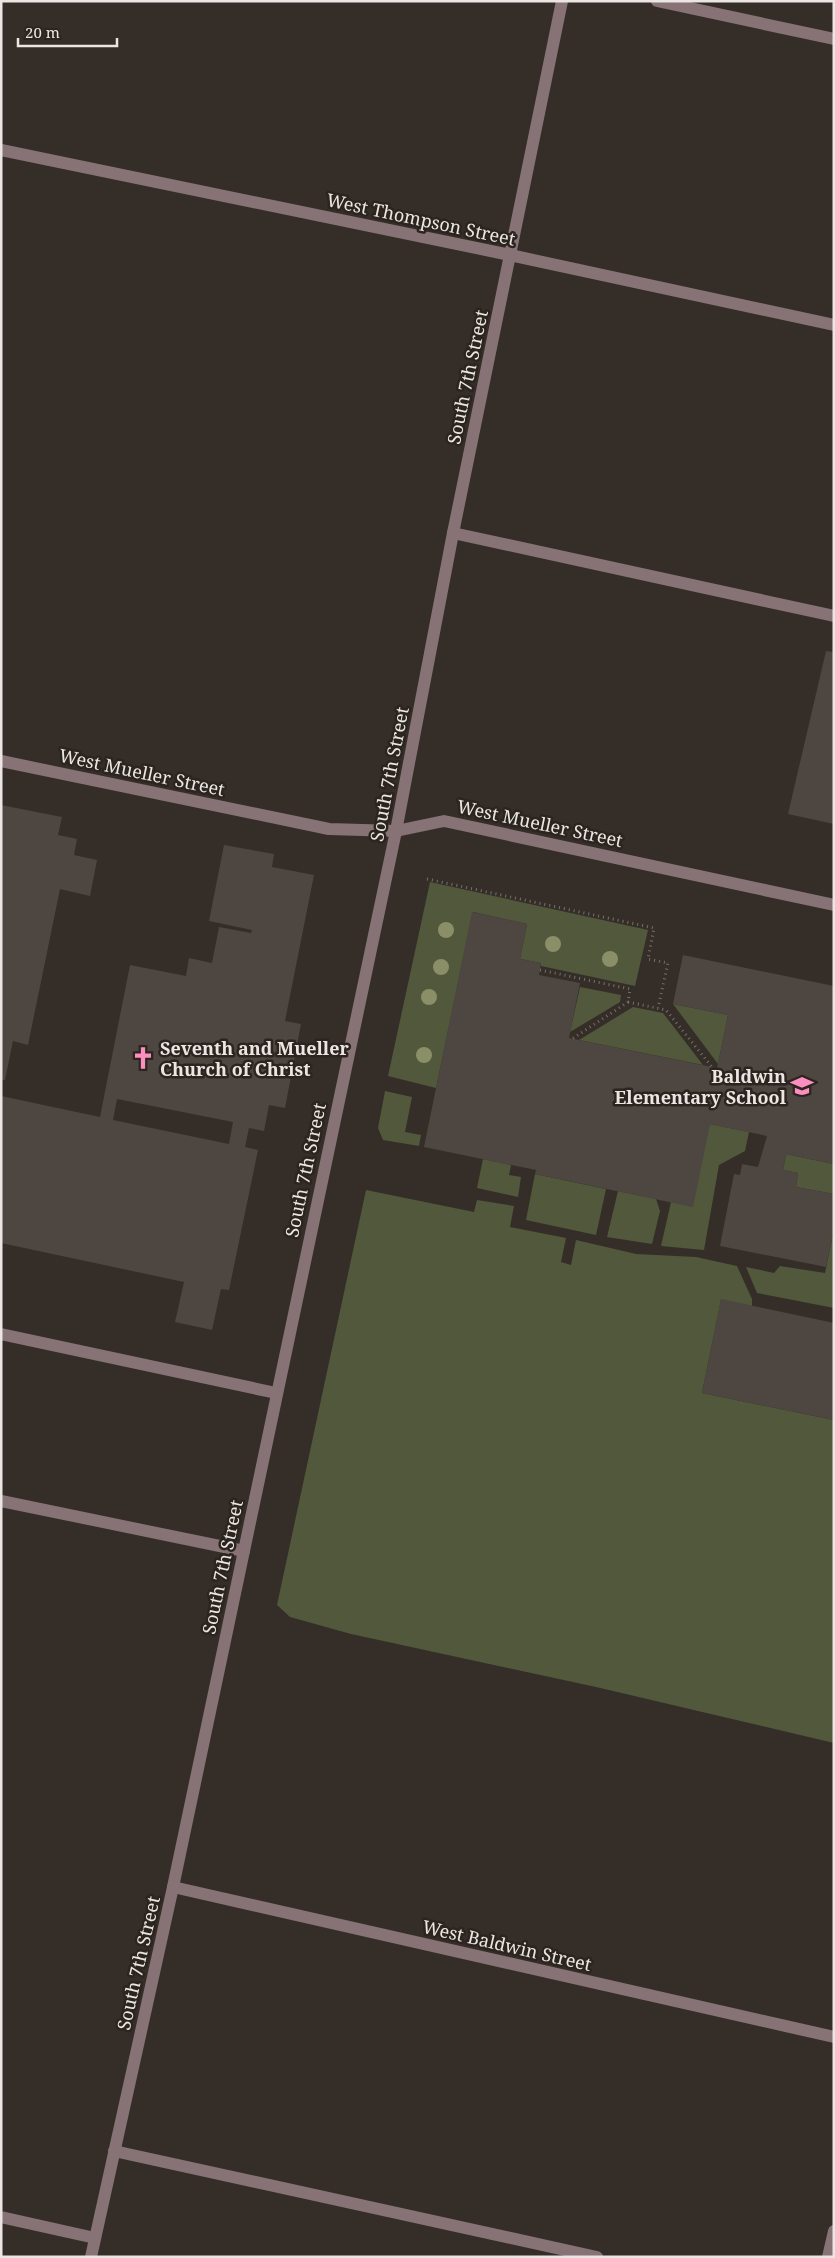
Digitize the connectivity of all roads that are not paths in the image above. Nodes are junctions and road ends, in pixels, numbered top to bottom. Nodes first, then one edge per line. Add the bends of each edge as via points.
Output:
1 (562, 1) edge
2 (657, 1) edge
3 (834, 39) edge
4 (1, 150) edge
5 (510, 255) junction
6 (834, 325) edge
7 (453, 533) junction
8 (834, 616) edge
9 (1, 761) edge
10 (396, 831) junction
11 (834, 905) edge
12 (1, 1334) edge
13 (276, 1393) junction
14 (1, 1501) edge
15 (244, 1551) junction
16 (173, 1887) junction
17 (834, 2037) edge
18 (114, 2151) junction
19 (1, 2217) edge
20 (834, 2231) edge
21 (95, 2238) junction
22 (91, 2257) edge
23 (597, 2257) edge
24 (828, 2257) edge

1 - 5 street, South 7th Street
2 - 3 street
4 - 5 street, West Thompson Street
5 - 6 street, West Thompson Street
5 - 7 street, South 7th Street
7 - 8 street
7 - 10 street, South 7th Street
9 - 10 street, West Mueller Street via 329,829
10 - 11 street, West Mueller Street via 444,821
10 - 13 street, South 7th Street
12 - 13 street
13 - 15 street, South 7th Street
14 - 15 street
15 - 16 street, South 7th Street
16 - 17 street, West Baldwin Street
16 - 18 street, South 7th Street
18 - 21 street, South 7th Street
18 - 23 street
19 - 21 street
20 - 24 street
21 - 22 street, South 7th Street

